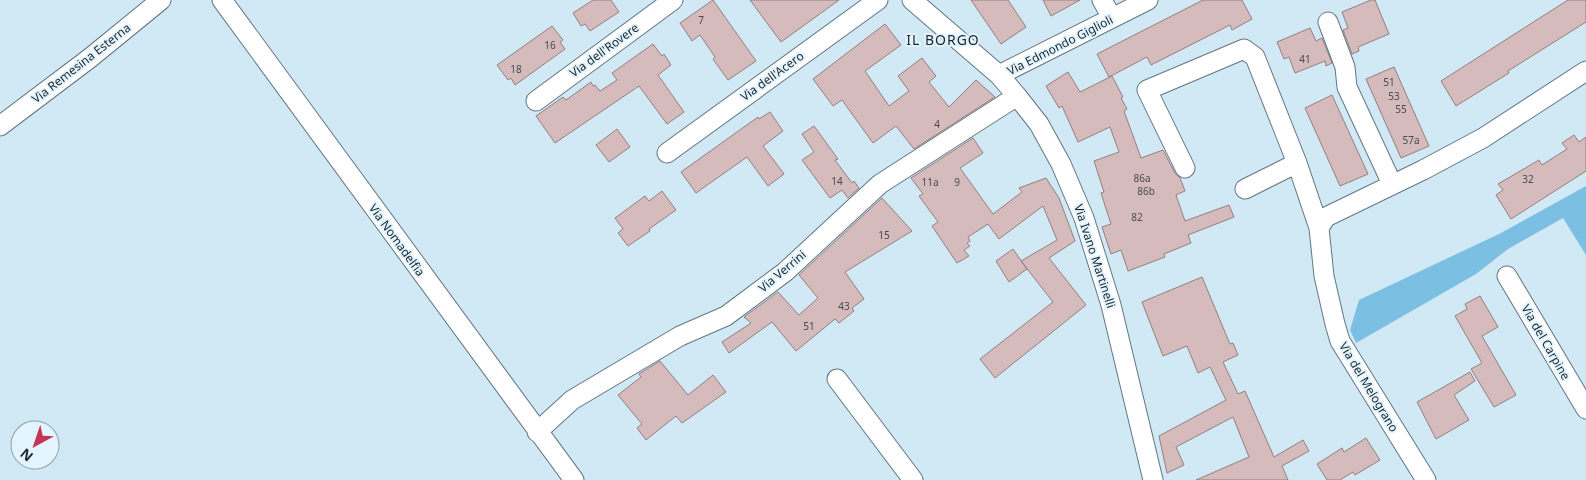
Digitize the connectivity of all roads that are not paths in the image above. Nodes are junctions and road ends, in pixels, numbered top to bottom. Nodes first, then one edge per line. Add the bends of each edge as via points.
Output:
1 (160, 0) edge
2 (222, 0) edge
3 (673, 0) edge
4 (878, 0) edge
5 (912, 0) edge
6 (1102, 0) edge
7 (1148, 0) edge
8 (1112, 18) junction
9 (1327, 22) dead end
10 (1586, 71) edge
11 (999, 75) junction
12 (1017, 96) junction
13 (536, 101) dead end
14 (0, 126) edge
15 (667, 153) dead end
16 (1297, 163) junction
17 (1185, 168) dead end
18 (1392, 184) junction
19 (1245, 189) dead end
20 (1319, 228) junction
21 (1507, 276) dead end
22 (837, 379) dead end
23 (1586, 409) edge
24 (537, 432) junction
25 (574, 480) edge
26 (913, 480) edge
27 (1153, 480) edge
28 (1426, 480) edge

1 - 14 street, Via Remesina Esterna
2 - 24 street, Via Nomadelfia
3 - 13 street, Via dell'Rovere
4 - 15 street, Via dell'Acero
5 - 11 street, Via Ivano Martinelli
6 - 8 street
7 - 8 street, Via Edmondo Giglioli
8 - 11 street, Via Edmondo Giglioli
9 - 18 street via 1345,67 1347,87
10 - 18 street via 1483,138
11 - 12 street, Via Ivano Martinelli
12 - 24 street, Via Verrini via 880,184 784,272 726,316 680,336 572,400
12 - 27 street, Via Ivano Martinelli via 1039,124 1084,218 1111,305
16 - 17 street, Via del Melograno via 1255,57 1244,50 1148,90
16 - 19 street
16 - 20 street, Via del Melograno
18 - 20 street via 1326,217
20 - 28 street, Via del Melograno via 1324,276 1340,341
21 - 23 street, Via del Carpine
22 - 26 street
24 - 25 street, Via Nomadelfia

